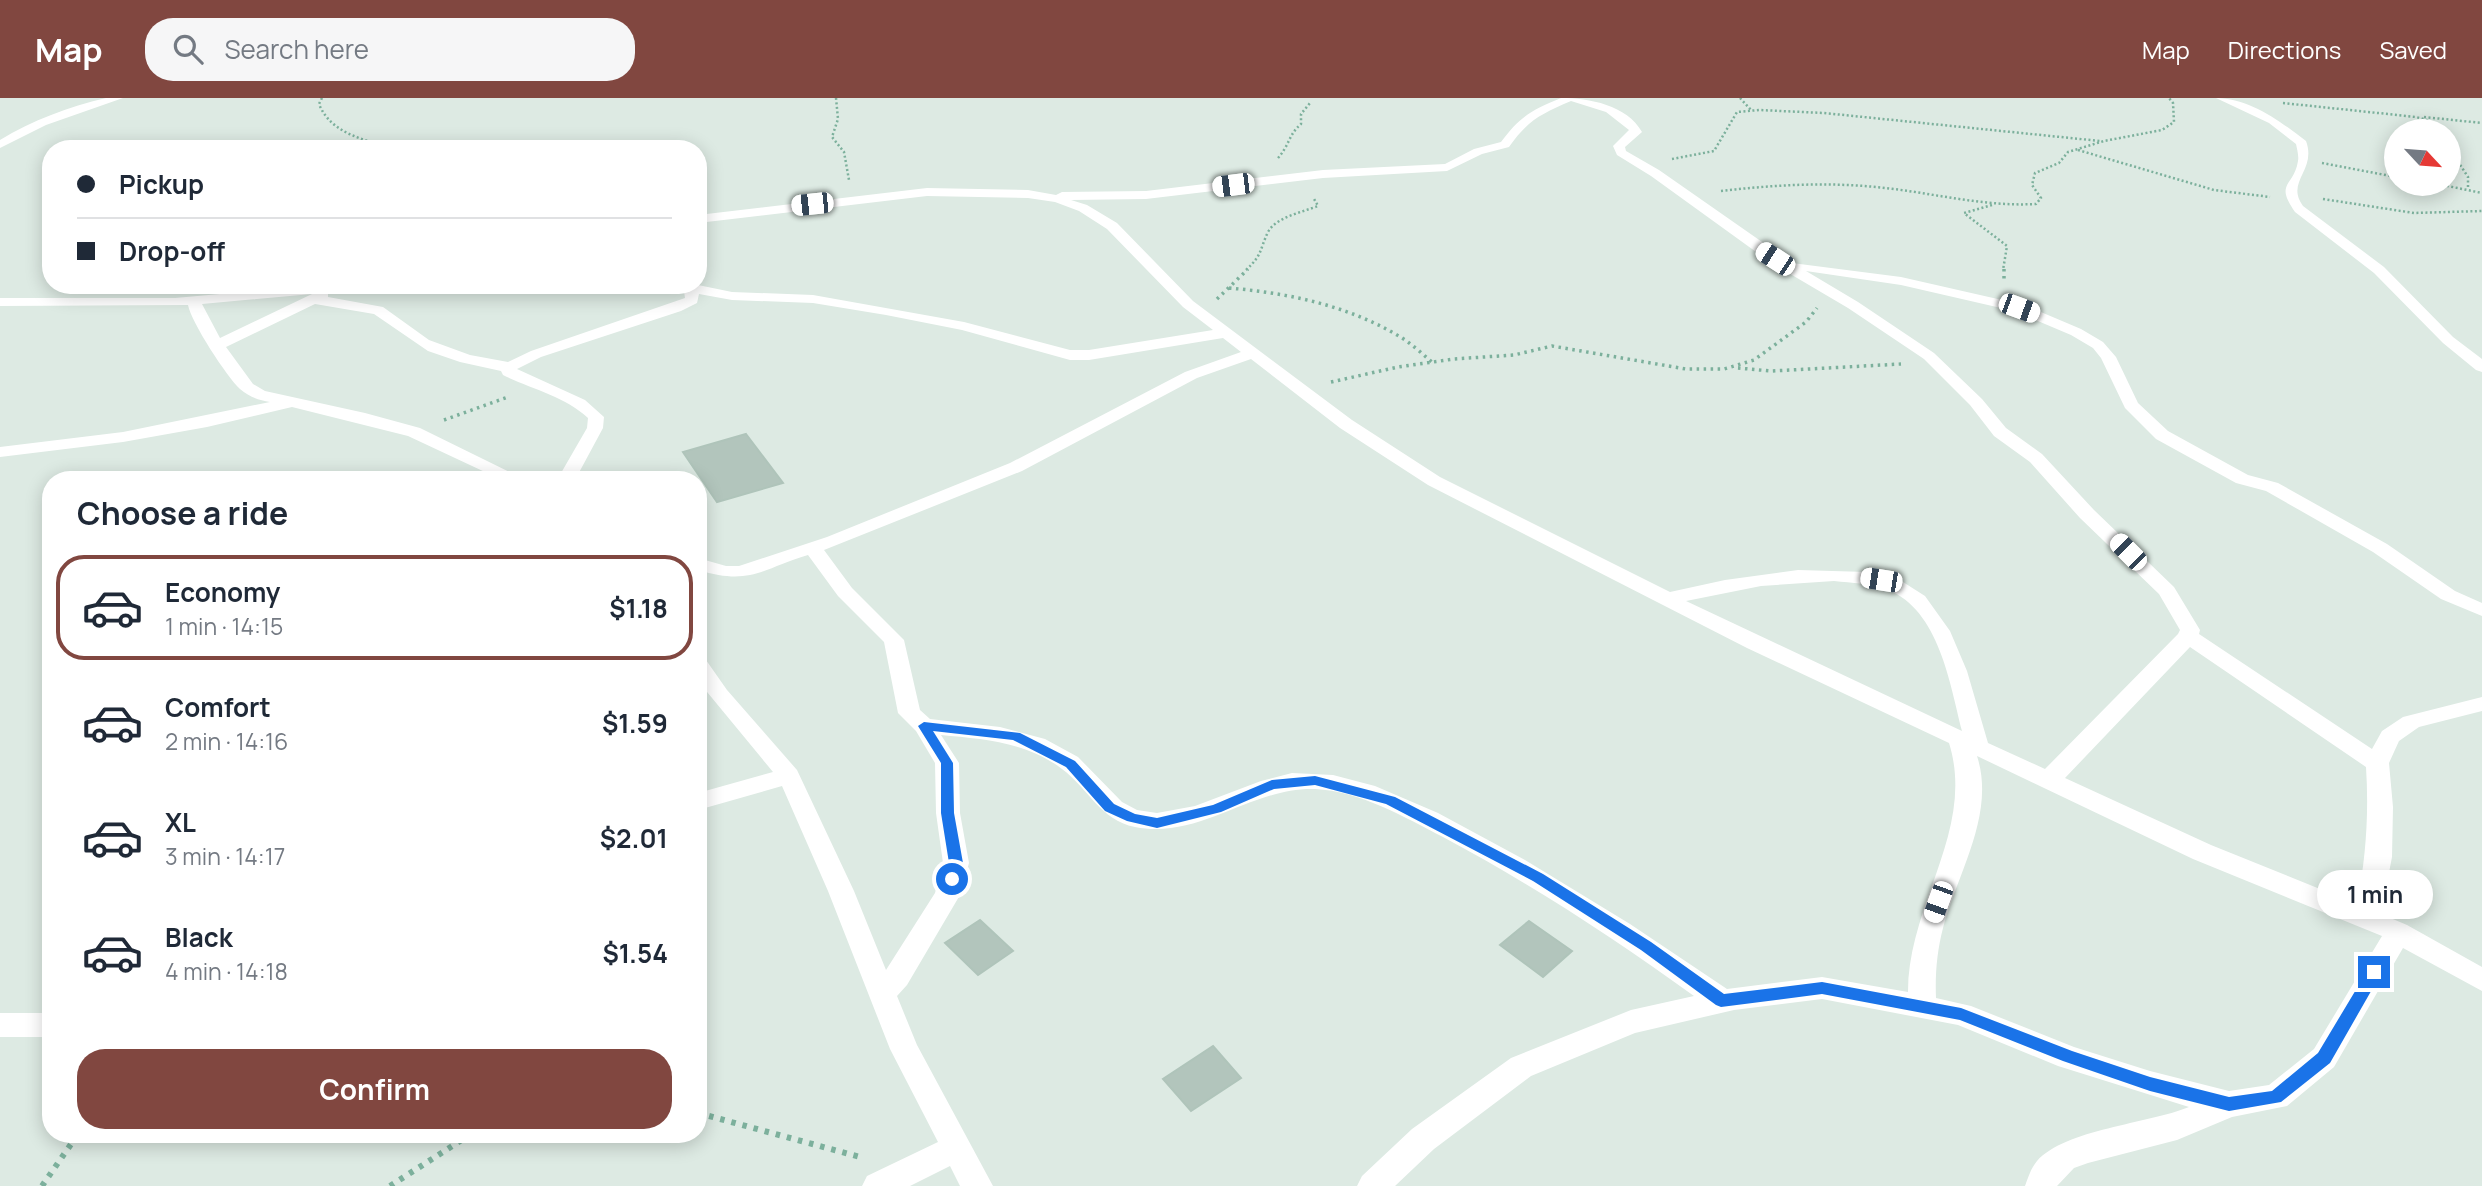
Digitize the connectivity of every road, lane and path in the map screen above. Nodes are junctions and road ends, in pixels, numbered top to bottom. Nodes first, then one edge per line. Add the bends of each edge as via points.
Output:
1 (118, 98) edge
2 (322, 98) edge
3 (836, 98) edge
4 (1571, 98) edge
5 (1740, 98) edge
6 (2169, 98) edge
7 (2221, 98) edge
8 (2276, 102) dead end
9 (1310, 103) dead end
10 (1751, 110) junction
11 (2409, 117) junction
12 (2421, 119) edge
13 (2482, 123) edge
14 (367, 140) edge
15 (2104, 141) junction
16 (0, 145) edge
17 (2077, 150) junction
18 (2304, 159) junction
19 (1644, 165) junction
20 (2461, 166) edge
21 (2384, 175) edge
22 (1287, 178) junction
23 (2461, 188) edge
24 (2468, 189) junction
25 (2482, 193) edge
26 (2291, 195) junction
27 (1686, 196) junction
28 (1044, 197) junction
29 (856, 200) junction
30 (1993, 205) junction
31 (2482, 211) edge
32 (707, 218) edge
33 (1784, 264) junction
34 (1229, 288) junction
35 (1830, 290) junction
36 (707, 292) edge
37 (275, 294) edge
38 (323, 294) edge
39 (691, 294) edge
40 (313, 299) junction
41 (194, 301) junction
42 (0, 302) edge
43 (1200, 313) junction
44 (2034, 313) junction
45 (1226, 333) junction
46 (219, 345) junction
47 (1253, 353) junction
48 (1936, 362) junction
49 (1433, 363) junction
50 (2482, 366) edge
51 (510, 368) junction
52 (1732, 368) junction
53 (1294, 384) junction
54 (541, 388) junction
55 (290, 403) junction
56 (414, 432) junction
57 (0, 452) edge
58 (498, 471) edge
59 (571, 471) edge
60 (812, 547) junction
61 (707, 567) edge
62 (1668, 599) junction
63 (2482, 610) edge
64 (2188, 636) junction
65 (707, 678) edge
66 (2482, 705) edge
67 (924, 726) junction
68 (1969, 745) junction
69 (2377, 763) junction
70 (789, 776) junction
71 (2047, 782) junction
72 (707, 800) edge
73 (2367, 920) junction
74 (2398, 932) junction
75 (2482, 980) edge
76 (883, 992) junction
77 (1721, 1001) junction
78 (1922, 1007) junction
79 (0, 1025) edge
80 (42, 1025) edge
81 (2229, 1104) junction
82 (707, 1115) edge
83 (71, 1143) edge
84 (457, 1143) edge
85 (957, 1148) junction
86 (908, 1171) junction
87 (42, 1186) edge
88 (390, 1186) edge
89 (878, 1186) edge
90 (977, 1186) edge
91 (1373, 1186) edge
92 (2041, 1186) edge

1 - 16 street via 54,117
2 - 14 path via 323,114 339,130
3 - 29 path via 838,119 832,137 844,152
4 - 19 street via 1609,110 1634,128 1634,136 1618,149
4 - 22 street via 1534,113 1506,145 1478,151 1447,167
5 - 10 path
6 - 15 path via 2174,122 2162,130
7 - 18 street via 2294,135 2302,143
8 - 11 path
9 - 22 path via 1277,159 1281,169 1275,174
10 - 15 path
10 - 19 path via 1737,112 1714,151
11 - 12 path
11 - 13 path
15 - 17 path
17 - 26 path via 2214,190 2256,197
17 - 30 path via 2035,173 2032,185 2040,202
18 - 21 path
18 - 26 street
19 - 27 street
20 - 24 path via 2468,177
22 - 28 street via 1146,195
22 - 34 path via 1316,199 1318,206 1277,222 1269,230 1261,256
23 - 24 path
24 - 25 path
26 - 31 path via 2414,213
26 - 50 street via 2309,219 2379,270 2448,340
27 - 30 path via 1774,185 1840,183
27 - 33 street
28 - 29 street via 927,192
28 - 43 street via 1083,208 1112,226
29 - 32 street
30 - 44 path via 1964,214 2003,240 2007,253 2002,279 2012,295
33 - 35 street
33 - 44 street via 1900,281
34 - 43 path
34 - 49 path via 1282,293 1334,307 1398,335
35 - 48 street
35 - 52 path via 1806,322 1754,360
36 - 45 street via 813,299 886,311 1069,355
37 - 41 street
38 - 40 street
39 - 51 street via 692,300 676,308 536,354
40 - 46 street
40 - 51 street via 379,310 423,343
41 - 42 street
41 - 46 street
43 - 45 street
44 - 63 street via 2098,345 2131,405 2162,435 2242,479 2272,487 2381,548 2448,595
45 - 47 street
46 - 55 street via 247,387
47 - 53 street
47 - 60 street via 1191,375 1016,467
48 - 52 path via 1771,371
48 - 64 street via 2000,432 2036,458 2167,591 2190,630
49 - 52 path via 1514,355 1552,346 1686,369
49 - 53 path via 1340,381
51 - 54 street via 509,372
53 - 62 street via 1346,425 1434,481
54 - 56 path via 491,401
54 - 59 street via 588,406 596,417 595,428
55 - 56 street
55 - 57 street via 137,435
56 - 58 street
60 - 61 street via 739,572
60 - 67 street via 845,592 894,640 909,713
62 - 68 street
62 - 68 street via 1705,589 1821,575 1861,577 1899,587 1919,600 1944,642
64 - 69 street
64 - 71 street
65 - 70 street
66 - 69 street via 2411,722 2390,736
67 - 76 street via 947,763 956,863 947,895
67 - 77 street via 1016,736 1071,764 1110,807 1157,823 1217,809 1272,784 1315,781 1391,800 1538,878 1646,946
68 - 71 street
68 - 78 street via 1969,795 1957,851 1923,954
69 - 73 street via 2379,857
70 - 72 street
70 - 76 street
71 - 73 street
73 - 74 street
74 - 75 street
74 - 81 street via 2324,1058 2276,1097
76 - 85 street via 904,1049
77 - 78 street via 1822,988
77 - 91 street via 1632,1022 1521,1067 1423,1139
78 - 81 street via 1961,1014 2068,1057
79 - 80 street
81 - 92 street via 2177,1126 2063,1158 2046,1173
82 - 86 path
83 - 87 path
84 - 88 path
85 - 86 street
85 - 90 street
86 - 89 street

